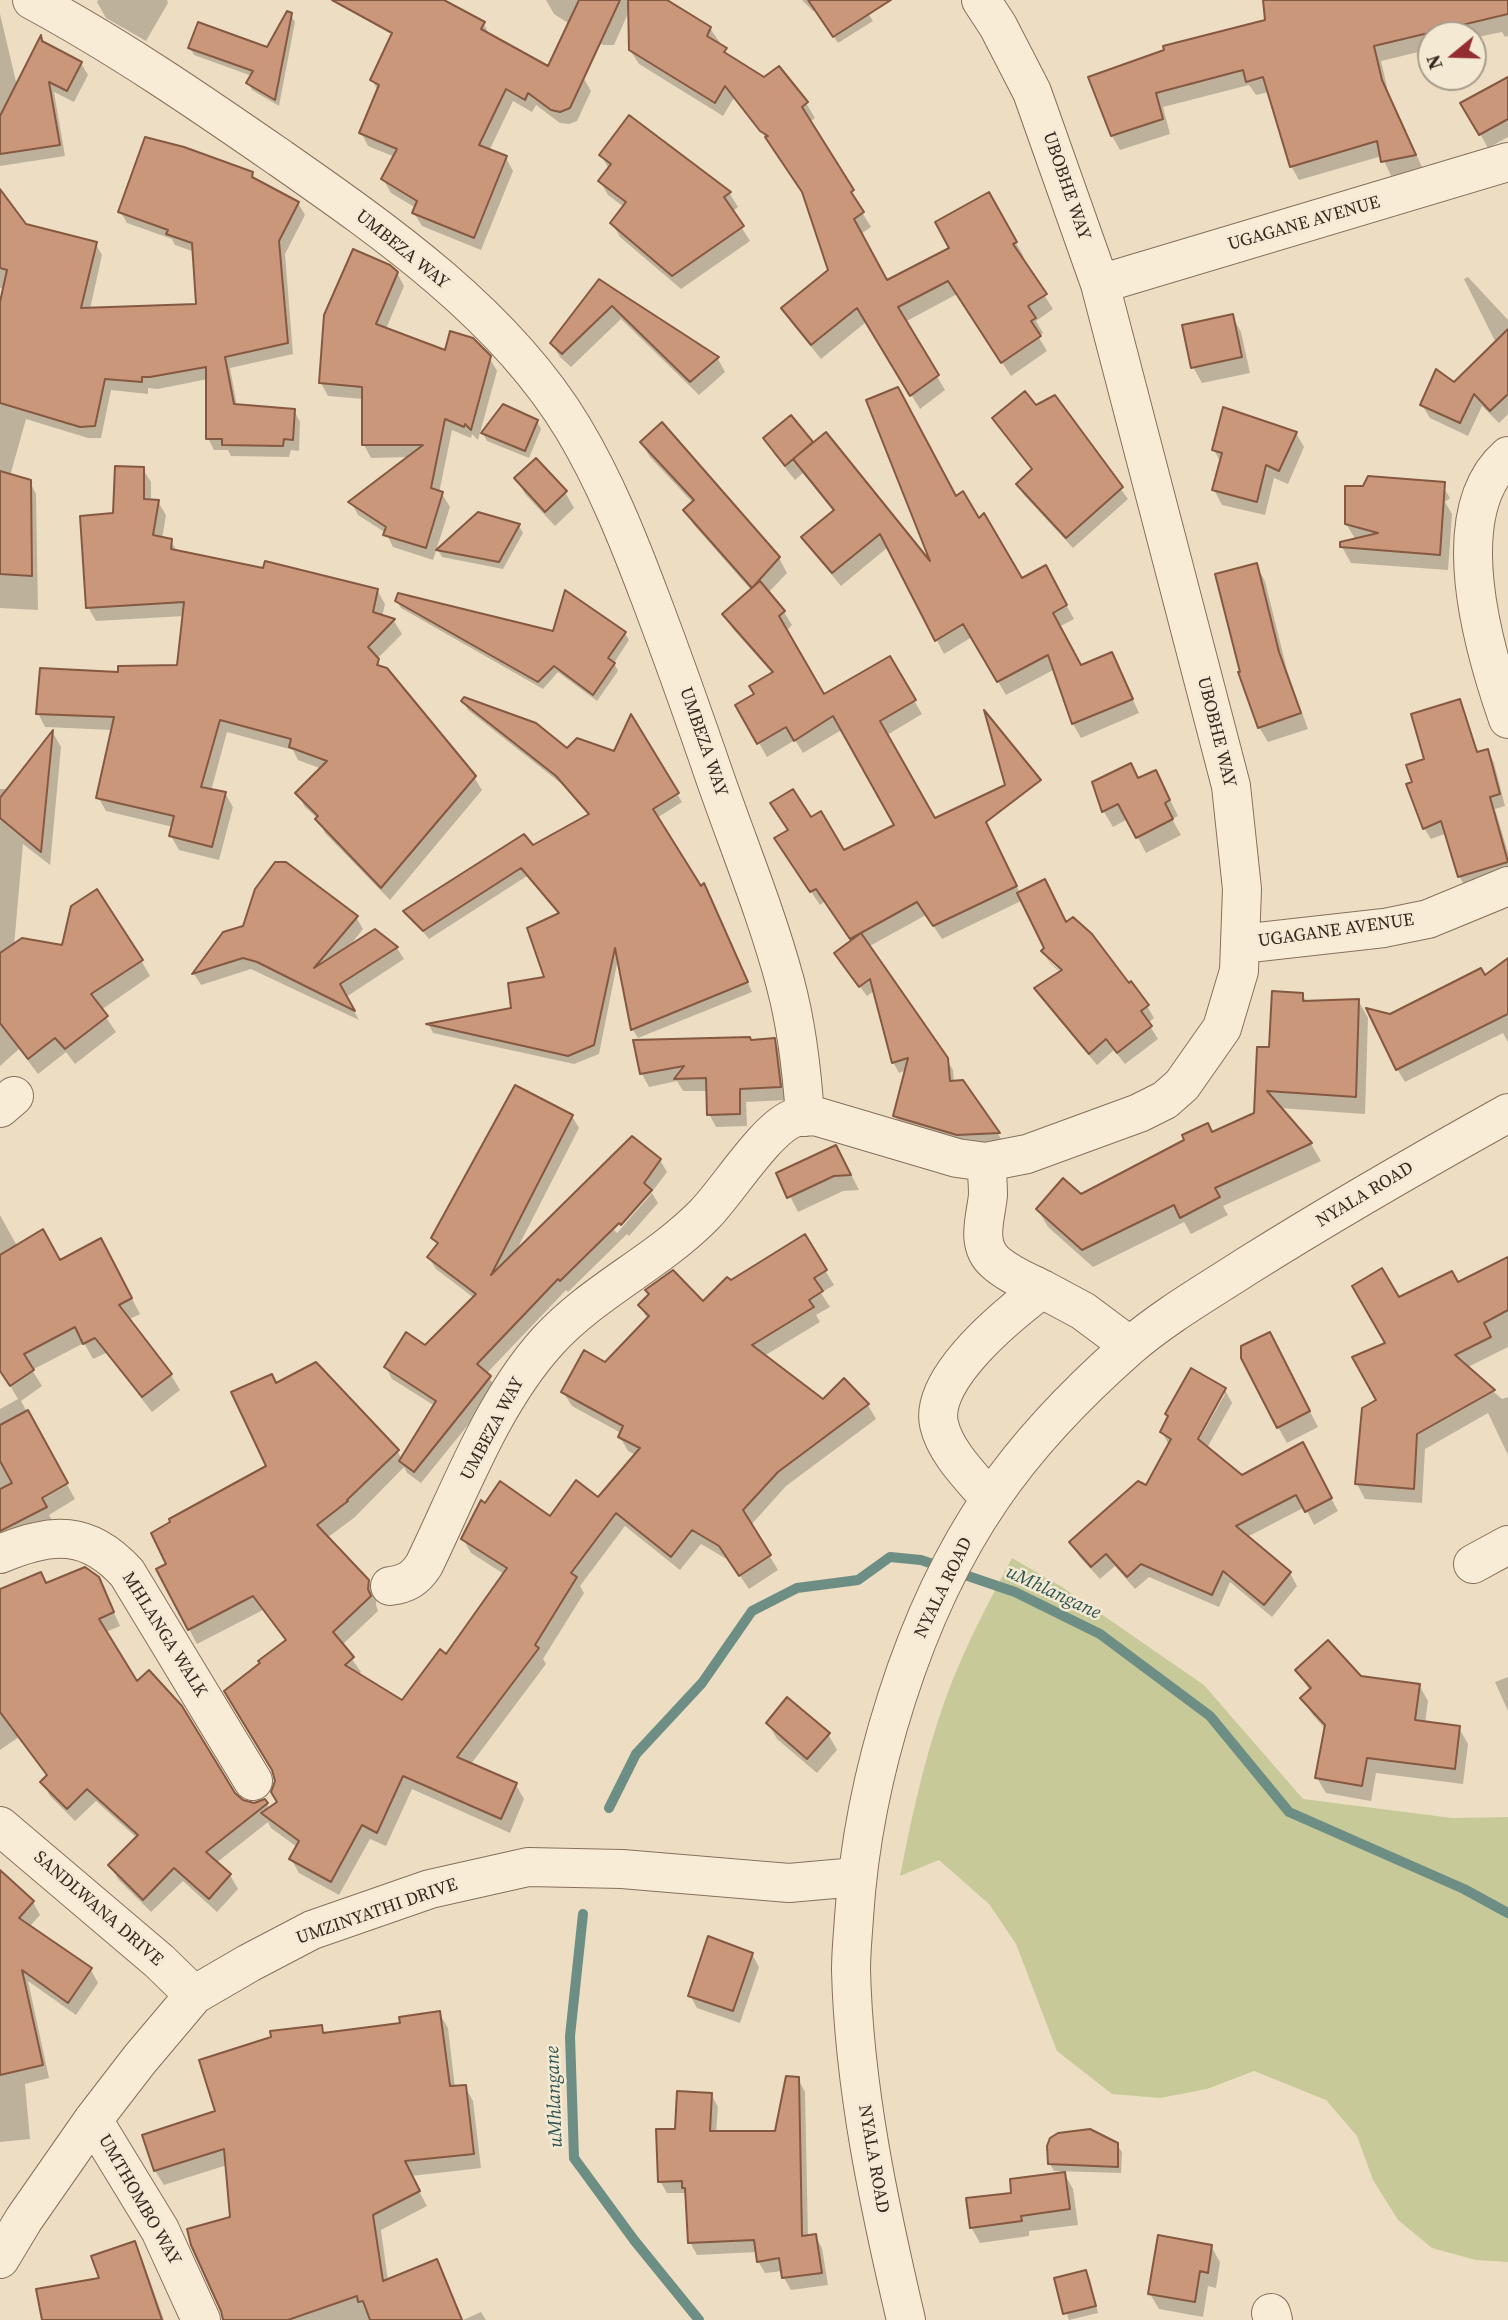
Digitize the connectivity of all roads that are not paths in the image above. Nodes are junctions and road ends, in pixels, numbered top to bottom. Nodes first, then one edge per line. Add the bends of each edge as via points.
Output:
1 (32, 0) edge
2 (981, 0) edge
3 (1508, 162) edge
4 (1100, 284) junction
5 (1508, 456) edge
6 (1508, 719) edge
7 (1508, 886) edge
8 (1241, 944) junction
9 (1508, 1113) edge
10 (805, 1117) junction
11 (986, 1162) junction
12 (1042, 1289) junction
13 (1130, 1346) junction
14 (982, 1513) junction
15 (1508, 1545) edge
16 (0, 1554) edge
17 (1473, 1564) dead end
18 (390, 1586) dead end
19 (253, 1781) dead end
20 (0, 1826) edge
21 (856, 1877) junction
22 (194, 1995) junction
23 (93, 2120) junction
24 (0, 2259) edge
25 (201, 2320) edge
26 (906, 2320) edge

1 - 10 street, UMBEZA WAY via 180,88 373,224 427,267 511,346 572,426 613,505 679,674 785,981 802,1072
2 - 4 street, UBOBHE WAY via 1032,92
3 - 4 street, UGAGANE AVENUE
4 - 8 street, UBOBHE WAY via 1231,786 1242,889
5 - 6 street via 1481,495 1474,555 1479,615
7 - 8 street, UGAGANE AVENUE via 1428,919
8 - 11 street, UBOBHE WAY via 1239,971 1222,1028 1182,1085 1165,1100 1027,1154
9 - 13 street, NYALA ROAD via 1356,1199 1164,1319
10 - 11 street, UBOBHE WAY via 816,1116 957,1158
10 - 18 street, UMBEZA WAY via 776,1130 701,1219 600,1293 547,1342 515,1382 424,1565 407,1583
11 - 12 street via 984,1246 994,1261
12 - 13 street via 1083,1311
12 - 14 street via 985,1336 959,1367 938,1409 943,1437 968,1474
13 - 14 street, NYALA ROAD via 1067,1405
14 - 21 street, NYALA ROAD via 937,1594 888,1724
15 - 17 street
16 - 19 street, MHLANGA WALK via 68,1539 84,1541 113,1557
20 - 22 street, SANDLWANA DRIVE
21 - 22 street, UMZINYATHI DRIVE via 789,1883 528,1867 430,1889 312,1930
21 - 26 street, NYALA ROAD via 851,1967 858,2070 877,2196
22 - 23 street, UMZINYATHI DRIVE
23 - 24 street, UMZINYATHI DRIVE
23 - 25 street, UMTHOMBO WAY via 160,2230

